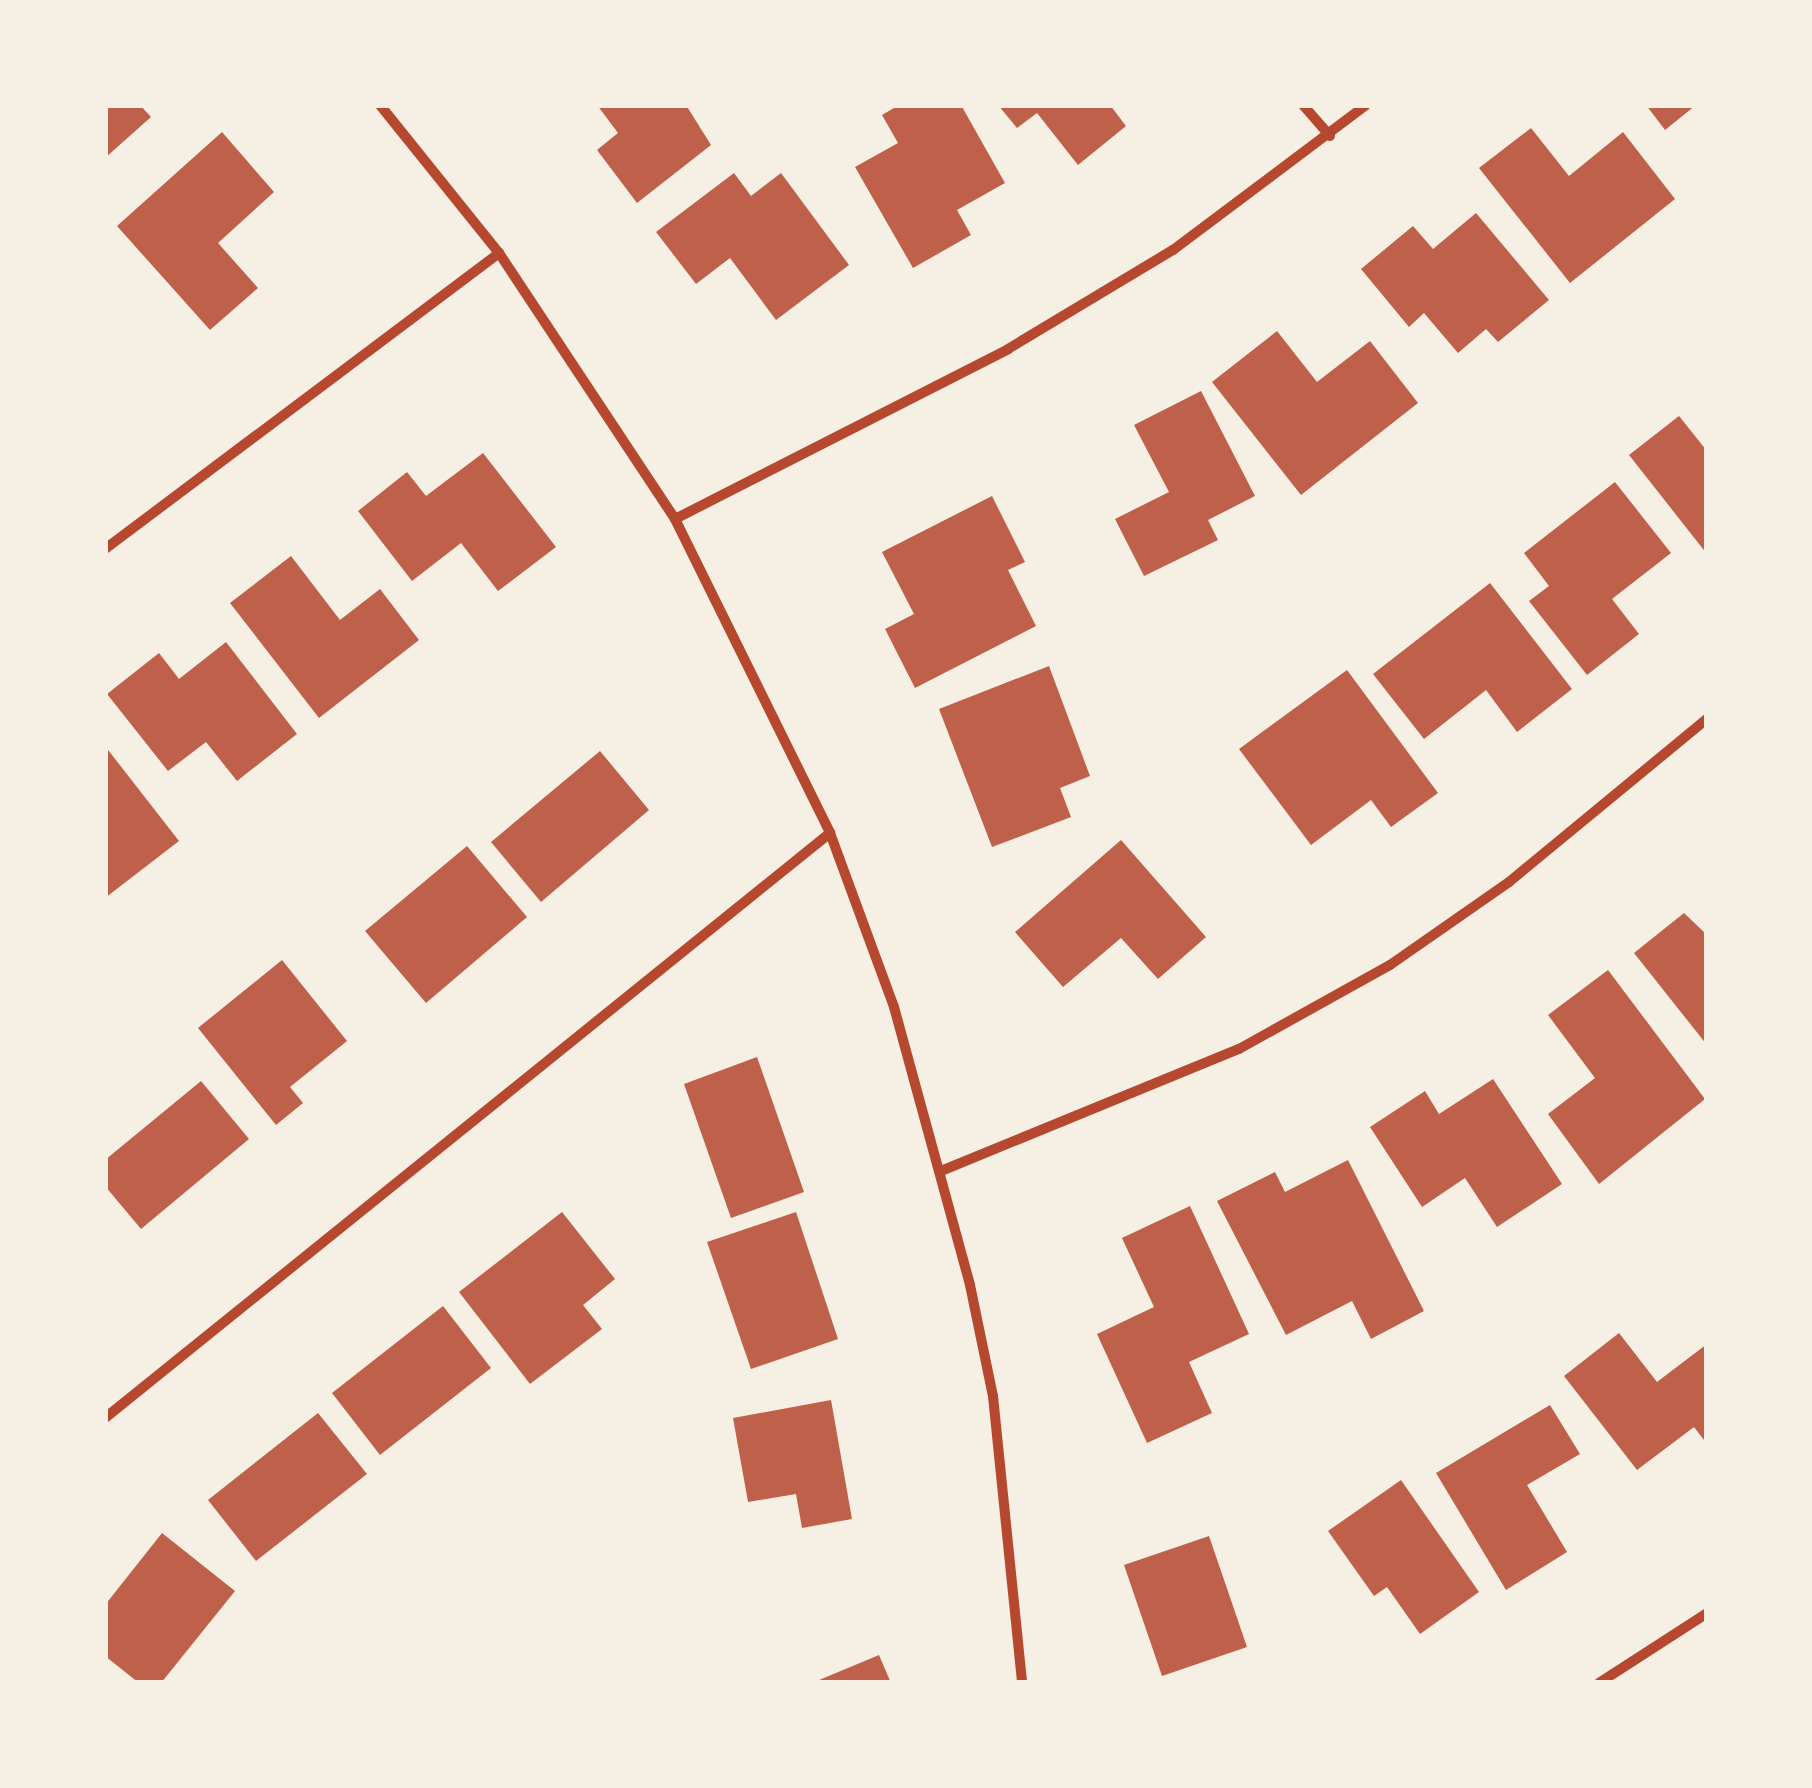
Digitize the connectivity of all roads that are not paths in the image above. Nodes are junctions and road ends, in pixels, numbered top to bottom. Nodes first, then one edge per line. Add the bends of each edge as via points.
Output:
1 (380, 105) edge
2 (1303, 105) edge
3 (1366, 105) edge
4 (1330, 136) junction
5 (499, 253) junction
6 (676, 519) junction
7 (105, 549) edge
8 (1707, 719) edge
9 (830, 833) junction
10 (940, 1171) junction
11 (105, 1418) edge
12 (1707, 1613) edge
13 (1022, 1683) edge
14 (1599, 1683) edge

1 - 5 street
2 - 4 street
3 - 4 street
4 - 6 street via 1173,250 1008,350
5 - 6 street
5 - 7 street
6 - 9 street
8 - 10 street via 1509,882 1390,964 1239,1049
9 - 10 street via 894,1007
9 - 11 street
10 - 13 street via 993,1396
12 - 14 street

